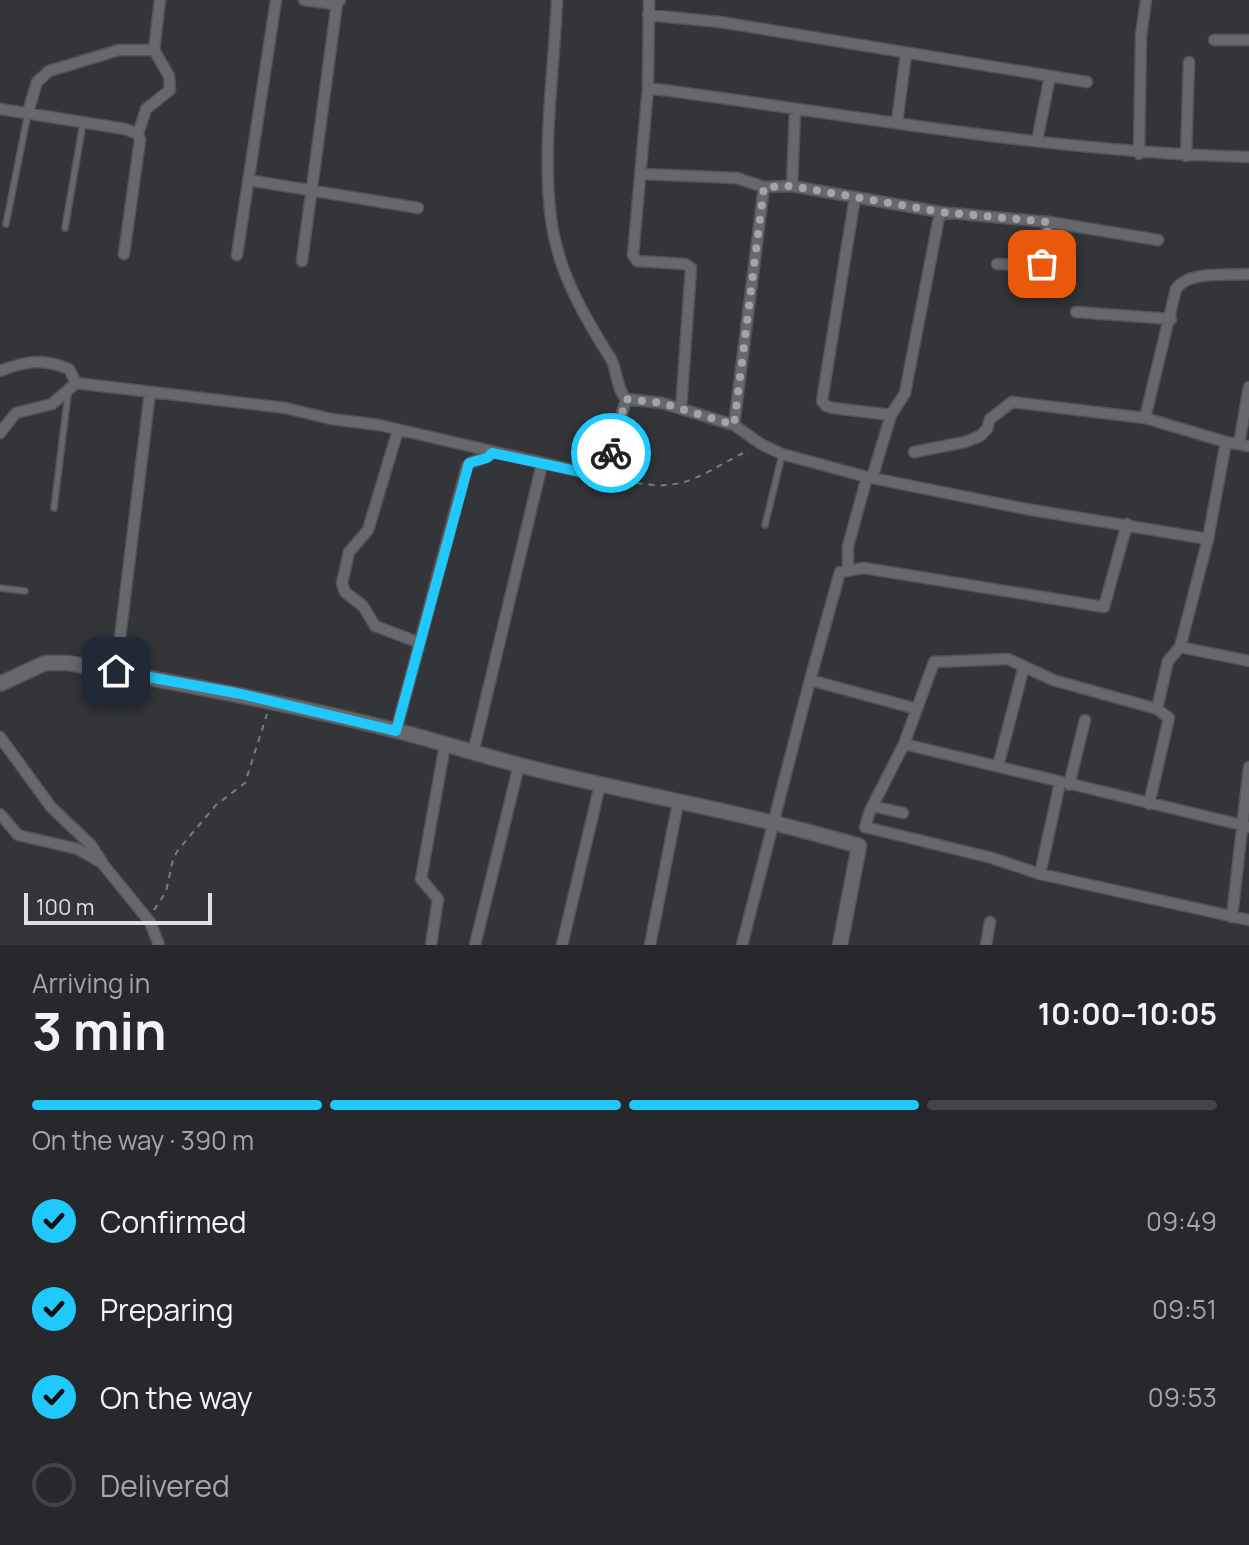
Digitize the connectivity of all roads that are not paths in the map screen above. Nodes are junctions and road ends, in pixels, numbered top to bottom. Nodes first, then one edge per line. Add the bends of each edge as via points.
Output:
1 (160, 0) edge
2 (276, 0) edge
3 (304, 0) edge
4 (557, 0) edge
5 (649, 0) edge
6 (1146, 0) edge
7 (339, 1) edge
8 (648, 15) junction
9 (1214, 40) dead end
10 (1249, 40) edge
11 (154, 50) junction
12 (906, 54) junction
13 (1189, 62) dead end
14 (1050, 76) junction
15 (1087, 82) dead end
16 (648, 88) junction
17 (0, 109) edge
18 (795, 110) junction
19 (28, 112) junction
20 (897, 122) junction
21 (83, 123) junction
22 (138, 134) junction
23 (1037, 141) junction
24 (1139, 154) junction
25 (1186, 156) junction
26 (1249, 157) edge
27 (642, 174) junction
28 (248, 180) junction
29 (792, 186) junction
30 (764, 187) junction
31 (312, 191) junction
32 (855, 197) junction
33 (418, 208) dead end
34 (940, 212) junction
35 (1049, 222) junction
36 (6, 224) dead end
37 (65, 228) dead end
38 (1158, 240) dead end
39 (124, 254) dead end
40 (237, 255) dead end
41 (302, 261) dead end
42 (997, 264) dead end
43 (1249, 274) edge
44 (1076, 312) dead end
45 (1171, 319) junction
46 (0, 371) edge
47 (72, 386) junction
48 (1249, 387) edge
49 (150, 392) junction
50 (626, 399) junction
51 (681, 409) junction
52 (891, 415) junction
53 (1145, 418) junction
54 (734, 425) junction
55 (398, 430) junction
56 (0, 433) edge
57 (1226, 442) junction
58 (1244, 445) edge
59 (914, 452) dead end
60 (492, 453) junction
61 (782, 454) junction
62 (542, 464) junction
63 (869, 477) junction
64 (54, 508) dead end
65 (1127, 524) junction
66 (765, 525) dead end
67 (1208, 539) junction
68 (848, 570) junction
69 (0, 588) edge
70 (25, 591) dead end
71 (420, 643) junction
72 (1180, 647) junction
73 (1249, 661) edge
74 (1024, 666) junction
75 (116, 671) junction
76 (810, 680) junction
77 (0, 684) edge
78 (917, 709) junction
79 (1157, 709) junction
80 (1085, 720) dead end
81 (396, 731) junction
82 (0, 737) edge
83 (904, 744) junction
84 (445, 745) junction
85 (473, 753) junction
86 (519, 765) junction
87 (998, 766) junction
88 (1249, 767) edge
89 (1065, 784) junction
90 (1247, 784) edge
91 (600, 785) junction
92 (678, 803) junction
93 (1149, 804) junction
94 (873, 806) junction
95 (903, 813) dead end
96 (0, 814) edge
97 (772, 821) junction
98 (1245, 826) edge
99 (865, 827) junction
100 (859, 846) junction
101 (102, 863) junction
102 (1040, 874) junction
103 (1232, 917) junction
104 (1249, 920) edge
105 (990, 922) dead end
106 (159, 945) edge
107 (431, 945) edge
108 (475, 945) edge
109 (562, 945) edge
110 (650, 945) edge
111 (742, 945) edge
112 (840, 945) edge
113 (986, 945) edge

1 - 11 street
2 - 28 street
3 - 7 street
4 - 50 street via 548,167 552,227 578,305 613,363
5 - 8 street
6 - 24 street
7 - 31 street
8 - 12 street
8 - 16 street
9 - 10 street
11 - 19 street via 119,50 49,71 37,82
11 - 22 street via 169,76 170,90 146,109
12 - 14 street
12 - 20 street
13 - 25 street
14 - 15 street
14 - 23 street
16 - 18 street
16 - 27 street
17 - 19 street
18 - 20 street
18 - 29 street
19 - 21 street
19 - 36 lane
20 - 23 street
21 - 22 street
21 - 37 lane
22 - 39 street
23 - 24 street
24 - 25 street
25 - 26 street
27 - 30 street via 737,178
27 - 51 street via 634,259 691,268
28 - 31 street
28 - 40 street
29 - 30 street
29 - 32 street
30 - 54 street
31 - 33 street
31 - 41 street
32 - 34 street
32 - 52 street via 822,401 833,408
34 - 35 street
34 - 52 street via 905,393
35 - 38 street
35 - 42 street via 1039,266
43 - 45 street via 1181,282
44 - 45 street
45 - 53 street
46 - 47 street via 29,361 48,364 69,369
47 - 49 street
47 - 56 street via 52,404 16,413
47 - 64 lane
48 - 58 street
49 - 55 street via 286,408
49 - 75 street
50 - 51 street
50 - 62 street via 602,473
51 - 54 street
52 - 63 street
53 - 57 street
53 - 59 street via 1012,402 990,419 980,436
54 - 61 street
55 - 60 street
55 - 71 street via 368,530 349,552 342,583 375,626
57 - 58 street
57 - 67 street
60 - 62 street
60 - 71 street via 467,466
61 - 63 street
61 - 66 lane
62 - 85 street
63 - 65 street
63 - 68 street via 848,546
65 - 67 street
65 - 68 street via 1104,607 864,568
67 - 72 street
68 - 76 street via 840,572
69 - 70 lane
71 - 81 street
72 - 73 street
72 - 79 street via 1168,661
74 - 78 street via 1008,659 934,662
74 - 79 street via 1053,680
74 - 87 street
75 - 77 main road via 45,663
75 - 81 main road
76 - 78 street
76 - 97 street
78 - 83 street
79 - 93 street via 1169,718
80 - 89 street
81 - 84 main road
82 - 101 street via 51,807
83 - 87 street
83 - 94 street
84 - 85 main road
84 - 107 street via 421,879 438,899
85 - 86 main road
86 - 91 main road
86 - 108 street
87 - 89 street
88 - 90 street
89 - 93 street
89 - 102 street
90 - 98 street
91 - 92 main road
91 - 109 street
92 - 97 main road
92 - 110 street
93 - 98 street
94 - 95 street
94 - 99 street
96 - 101 street via 18,835 78,849
97 - 100 main road
97 - 111 street
98 - 103 street
99 - 100 street
99 - 102 street
100 - 112 main road
101 - 106 street via 150,922
102 - 103 street
103 - 104 street
105 - 113 street

